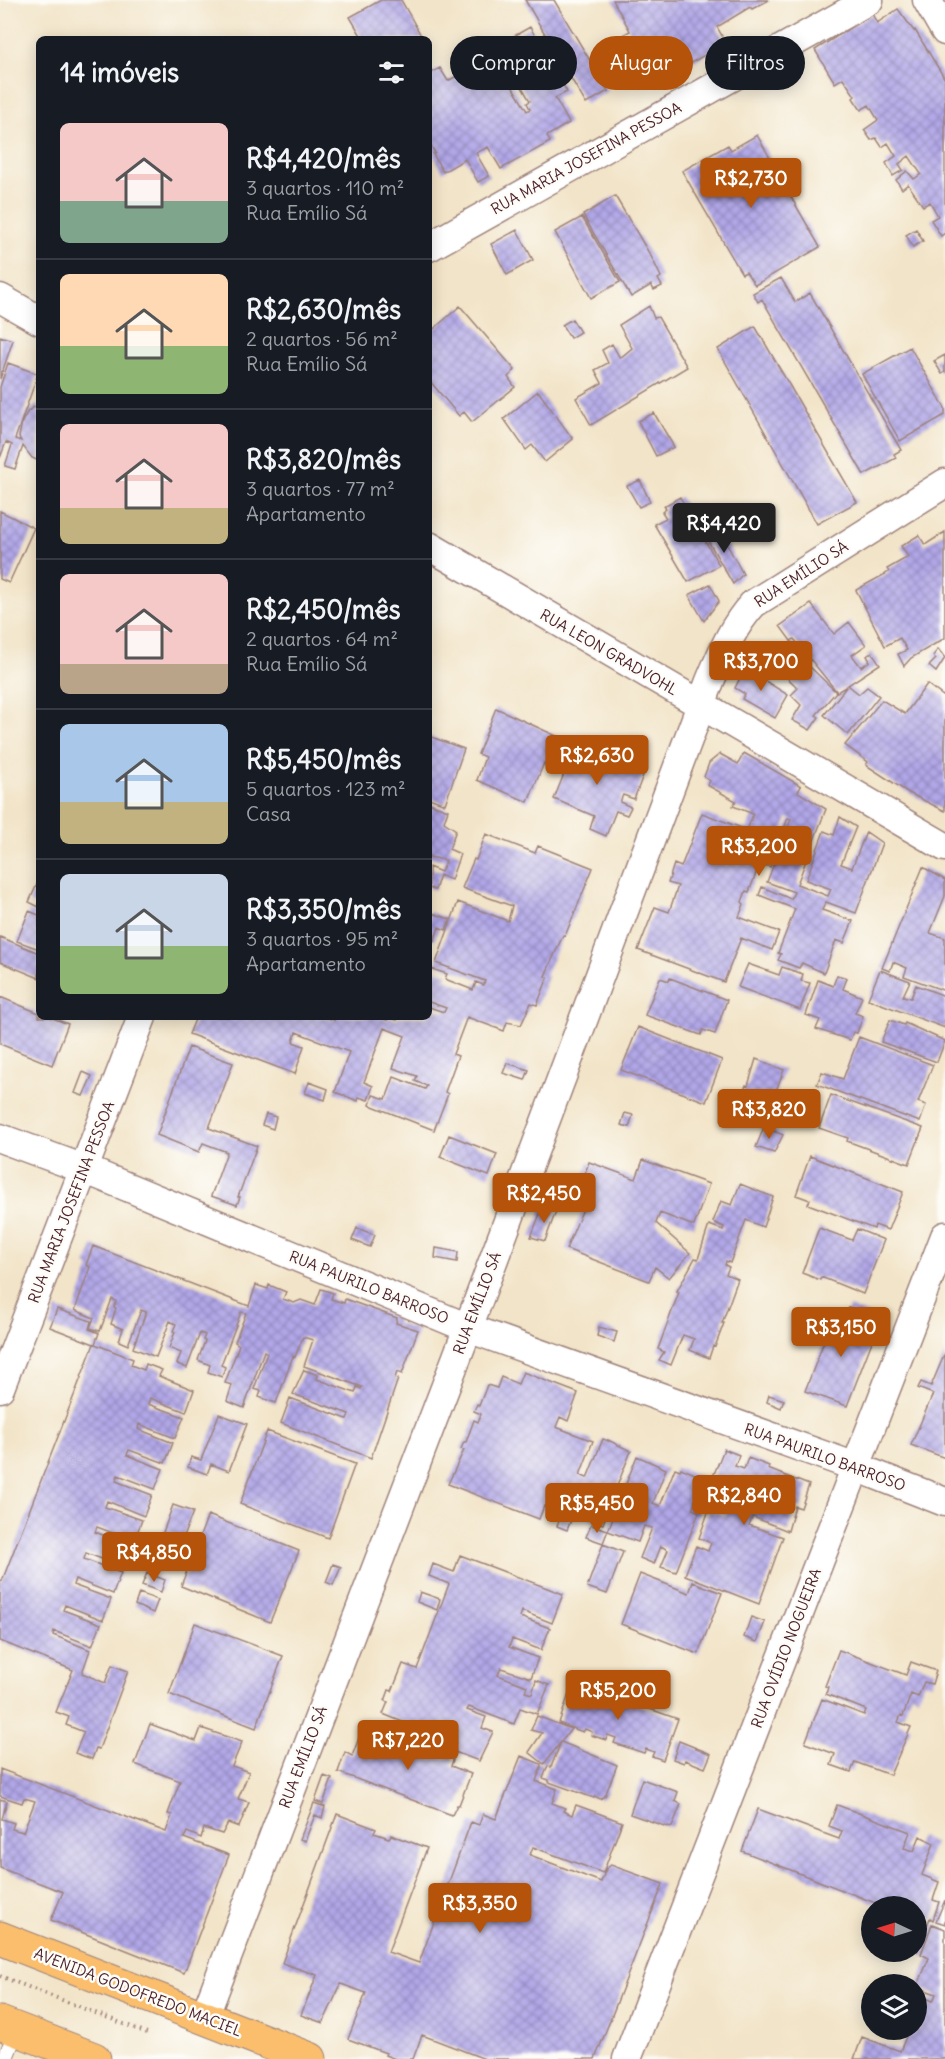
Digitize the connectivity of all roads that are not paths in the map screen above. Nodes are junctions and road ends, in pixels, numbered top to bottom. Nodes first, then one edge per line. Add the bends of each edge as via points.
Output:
1 (869, 0) edge
2 (927, 0) edge
3 (945, 30) edge
4 (432, 245) edge
5 (0, 297) edge
6 (36, 318) edge
7 (945, 483) edge
8 (432, 548) edge
9 (701, 706) junction
10 (945, 847) edge
11 (141, 1020) edge
12 (0, 1138) edge
13 (84, 1169) junction
14 (945, 1236) edge
15 (468, 1328) junction
16 (0, 1388) edge
17 (856, 1467) junction
18 (945, 1502) edge
19 (0, 1938) edge
20 (204, 2018) junction
21 (8, 2026) edge
22 (5, 2059) edge
23 (94, 2059) edge
24 (310, 2059) edge
25 (627, 2059) edge

1 - 4 street, RUA MARIA JOSEFINA PESSOA
2 - 3 street
5 - 6 street
7 - 9 street, RUA EMÍLIO SÁ via 753,604 730,636
8 - 9 street, RUA LEON GRADVOHL
9 - 10 street, RUA LEON GRADVOHL
9 - 15 street, RUA EMÍLIO SÁ
11 - 13 street, RUA MARIA JOSEFINA PESSOA
12 - 13 street, RUA PAURILO BARROSO
13 - 15 street, RUA PAURILO BARROSO
13 - 16 street, RUA MARIA JOSEFINA PESSOA
14 - 17 street, RUA OVÍDIO NOGUEIRA
15 - 17 street, RUA PAURILO BARROSO
15 - 20 street, RUA EMÍLIO SÁ
17 - 18 street, RUA PAURILO BARROSO
17 - 25 street, RUA OVÍDIO NOGUEIRA
19 - 20 main road, AVENIDA GODOFREDO MACIEL
20 - 24 main road, AVENIDA GODOFREDO MACIEL
21 - 22 lane
21 - 23 main road

